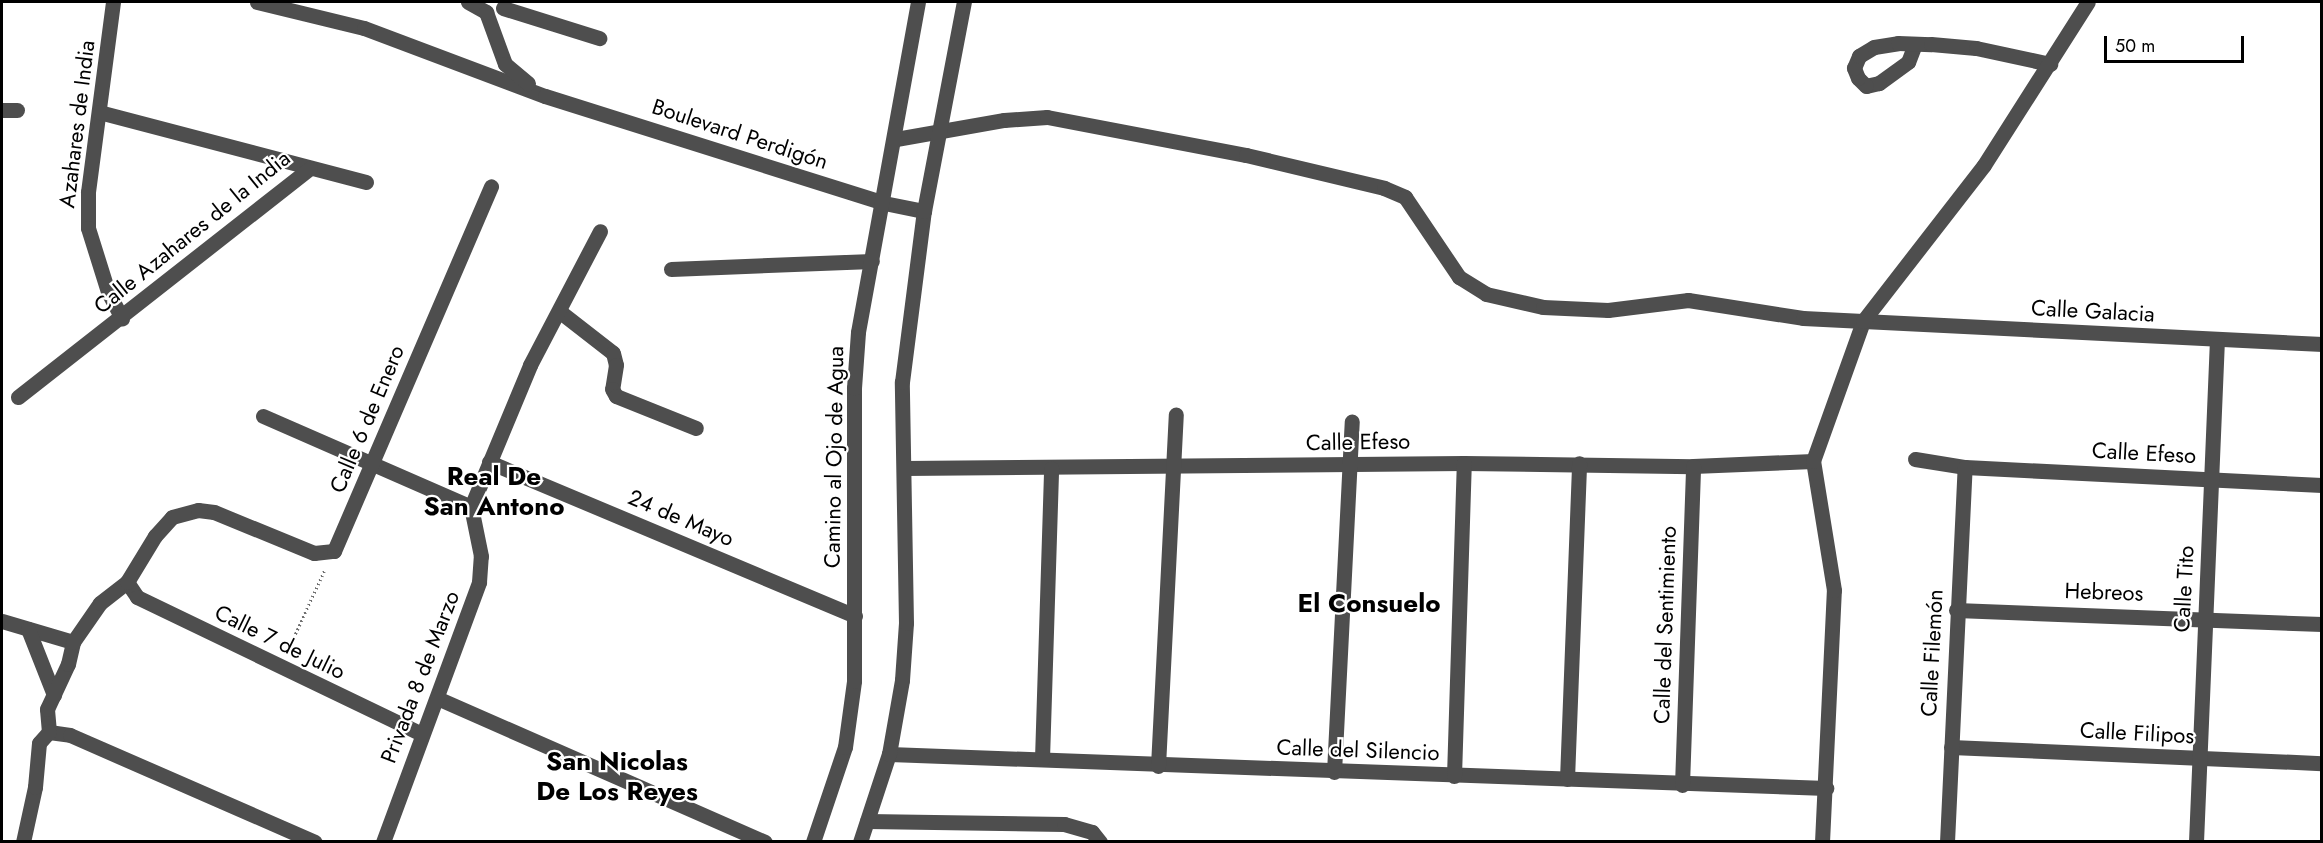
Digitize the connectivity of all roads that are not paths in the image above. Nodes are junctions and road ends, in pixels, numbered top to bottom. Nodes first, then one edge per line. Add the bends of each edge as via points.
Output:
1 (113, 2) edge
2 (257, 2) edge
3 (468, 2) edge
4 (918, 2) edge
5 (964, 2) edge
6 (2088, 2) edge
7 (504, 4) edge
8 (493, 28) junction
9 (599, 38) dead end
10 (1915, 44) dead end
11 (2050, 64) junction
12 (544, 96) junction
13 (99, 112) junction
14 (939, 133) junction
15 (896, 139) junction
16 (310, 168) junction
17 (366, 182) dead end
18 (491, 186) dead end
19 (884, 203) junction
20 (924, 211) junction
21 (600, 231) dead end
22 (872, 261) junction
23 (671, 269) dead end
24 (559, 311) junction
25 (122, 318) junction
26 (1863, 321) junction
27 (2217, 339) junction
28 (2322, 344) edge
29 (18, 397) dead end
30 (1176, 414) dead end
31 (263, 416) dead end
32 (1352, 421) dead end
33 (696, 428) dead end
34 (1915, 459) dead end
35 (1813, 461) junction
36 (489, 462) junction
37 (1464, 463) junction
38 (1579, 463) junction
39 (1350, 465) junction
40 (371, 466) junction
41 (1172, 466) junction
42 (1693, 466) junction
43 (1965, 466) junction
44 (904, 468) junction
45 (1051, 468) junction
46 (2212, 479) junction
47 (2322, 485) edge
48 (471, 507) junction
49 (127, 582) junction
50 (1956, 610) junction
51 (855, 616) junction
52 (2205, 618) junction
53 (2, 621) edge
54 (2322, 624) edge
55 (28, 629) junction
56 (73, 642) junction
57 (54, 695) junction
58 (437, 698) junction
59 (49, 732) junction
60 (422, 734) junction
61 (1951, 747) junction
62 (889, 754) junction
63 (2200, 758) junction
64 (1042, 759) junction
65 (2322, 763) edge
66 (1158, 766) junction
67 (1335, 772) junction
68 (1454, 776) junction
69 (1567, 779) junction
70 (1682, 785) junction
71 (1826, 788) junction
72 (867, 821) junction
73 (386, 840) edge
74 (22, 842) edge
75 (315, 842) edge
76 (765, 842) edge
77 (813, 842) edge
78 (860, 842) edge
79 (1100, 842) edge
80 (1822, 842) edge
81 (1947, 842) edge
82 (2196, 842) edge

1 - 13 street, Azahares de India
2 - 12 street, Boulevard Perdigón via 364,28
3 - 8 street, Boulevard Perdigón via 486,12
4 - 15 street, Camino al Ojo de Agua
5 - 14 street
6 - 11 street
7 - 8 street
7 - 9 street
8 - 12 street, Boulevard Perdigón via 506,64
10 - 11 street via 1976,48
11 - 26 street via 1984,165
12 - 19 street, Boulevard Perdigón
13 - 16 street, Calle Azahares de la India
13 - 25 street, Azahares de India via 88,192 88,228 108,292
14 - 15 street, Calle Galacia
14 - 20 street
14 - 26 street, Calle Galacia via 1004,120 1047,117 1246,155 1384,188 1405,197 1459,277 1486,294 1543,307 1608,310 1688,300 1803,318
15 - 19 street, Camino al Ojo de Agua
16 - 17 street
16 - 25 street, Calle Azahares de la India
18 - 40 street, Calle 6 de Enero
19 - 20 street, Boulevard Perdigón
19 - 22 street, Camino al Ojo de Agua
20 - 44 street via 902,382
21 - 24 street
22 - 23 street
22 - 51 street, Camino al Ojo de Agua via 858,332 854,388
24 - 33 street via 613,354 616,365 612,388 616,396
24 - 36 street
25 - 29 street, Calle Azahares de la India
26 - 27 street, Calle Galacia
26 - 35 street
27 - 28 street, Calle Galacia
27 - 46 street, Calle Tito
30 - 41 street
31 - 40 street
32 - 39 street
34 - 43 street, Calle Efeso
35 - 42 street, Calle Efeso
35 - 71 street via 1834,590
36 - 48 street
36 - 51 street, 24 de Mayo
37 - 38 street, Calle Efeso
37 - 39 street, Calle Efeso
37 - 68 street
38 - 42 street, Calle Efeso
38 - 69 street
39 - 41 street, Calle Efeso
39 - 67 street
40 - 48 street
40 - 49 street, Calle 6 de Enero via 334,551 314,553 198,510 172,517 164,524
41 - 45 street, Calle Efeso
41 - 66 street
42 - 70 street, Calle del Sentimiento
43 - 46 street, Calle Efeso
43 - 50 street, Calle Filemón
44 - 45 street, Calle Efeso
44 - 62 street via 906,623 902,680
45 - 64 street
46 - 47 street, Calle Efeso
46 - 52 street, Calle Tito
48 - 58 street, Privada 8 de Marzo via 481,556 479,582
49 - 56 street via 100,603
49 - 60 street, Calle 7 de Julio via 137,597
50 - 52 street, Hebreos
50 - 61 street, Calle Filemón
51 - 77 street, Camino al Ojo de Agua via 854,681 844,747
52 - 54 street, Hebreos
52 - 63 street, Calle Tito
53 - 55 street
55 - 56 street
55 - 57 street
56 - 57 street
57 - 59 street via 47,709
58 - 60 street, Privada 8 de Marzo
58 - 76 street
59 - 74 street via 39,743 35,786
59 - 75 street via 70,735
60 - 73 street, Privada 8 de Marzo
61 - 63 street, Calle Filipos
61 - 81 street, Calle Filemón
62 - 64 street, Calle del Silencio
62 - 72 street
63 - 65 street, Calle Filipos
63 - 82 street, Calle Tito
64 - 66 street, Calle del Silencio
66 - 67 street, Calle del Silencio
67 - 68 street, Calle del Silencio
68 - 69 street, Calle del Silencio
69 - 70 street, Calle del Silencio
70 - 71 street, Calle del Silencio
71 - 80 street
72 - 78 street
72 - 79 street via 1064,824 1092,832

